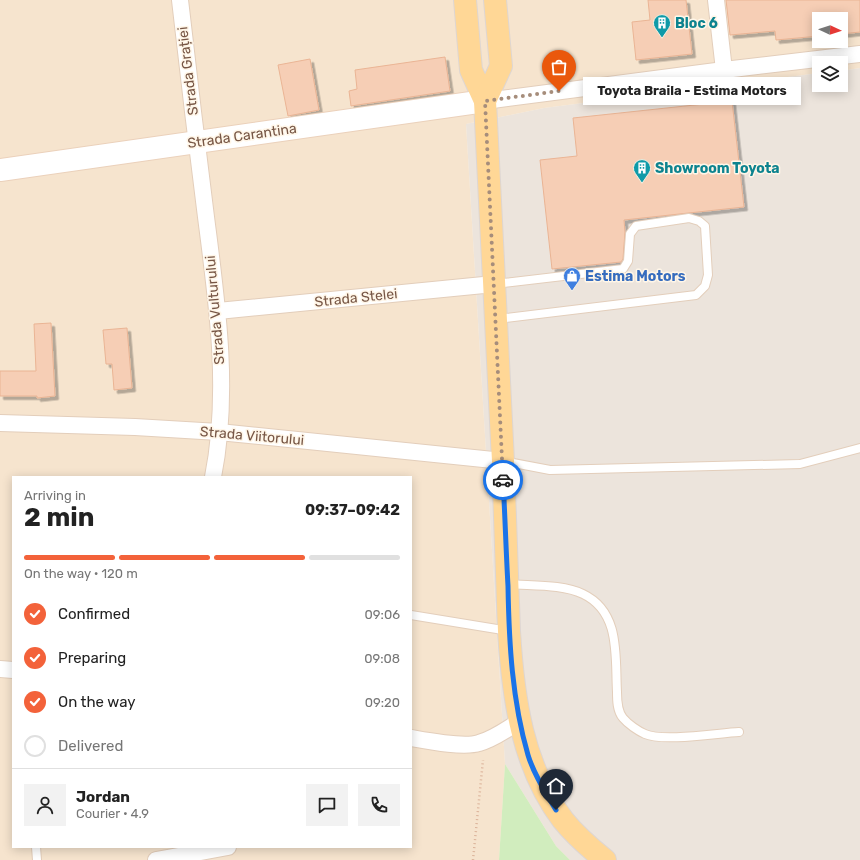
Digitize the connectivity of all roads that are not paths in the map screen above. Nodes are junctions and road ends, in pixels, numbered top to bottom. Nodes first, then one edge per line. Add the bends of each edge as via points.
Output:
1 (180, 0) edge
2 (464, 0) edge
3 (495, 0) edge
4 (716, 0) edge
5 (860, 54) edge
6 (724, 70) junction
7 (485, 101) junction
8 (197, 142) junction
9 (0, 170) edge
10 (494, 284) junction
11 (218, 312) junction
12 (496, 319) junction
13 (0, 423) edge
14 (219, 432) junction
15 (860, 448) edge
16 (503, 460) junction
17 (212, 476) edge
18 (508, 584) junction
19 (412, 615) edge
20 (509, 632) junction
21 (0, 669) edge
22 (12, 670) edge
23 (520, 721) junction
24 (739, 732) dead end
25 (412, 738) edge
26 (36, 848) edge
27 (222, 848) edge
28 (36, 860) edge
29 (156, 860) edge
30 (605, 860) edge

1 - 8 street, Strada Grației
2 - 7 main road via 471,70
3 - 7 main road via 501,66
4 - 6 street
5 - 6 street
6 - 7 street
7 - 8 main road, Strada Carantina
7 - 10 main road
8 - 9 main road, Strada Carantina
8 - 11 street, Strada Vulturului
10 - 11 street, Strada Stelei
10 - 12 main road
10 - 12 lane via 623,269 628,261 630,234 636,226 689,218 705,226 708,275 705,286 696,294
11 - 14 street, Strada Vulturului via 222,392
12 - 16 main road
13 - 14 street, Strada Viitorului
14 - 16 street, Strada Viitorului
14 - 17 street, Strada Vulturului
15 - 16 lane via 800,464 550,470
16 - 18 main road
18 - 20 main road
18 - 24 lane via 566,588 596,602 606,614 614,634 618,705 622,717 646,735 668,738
19 - 20 lane
20 - 23 main road via 512,675
21 - 22 street
23 - 25 street via 495,737 478,744
23 - 30 main road via 529,756 543,788 563,820 587,846
26 - 28 lane
27 - 29 street

